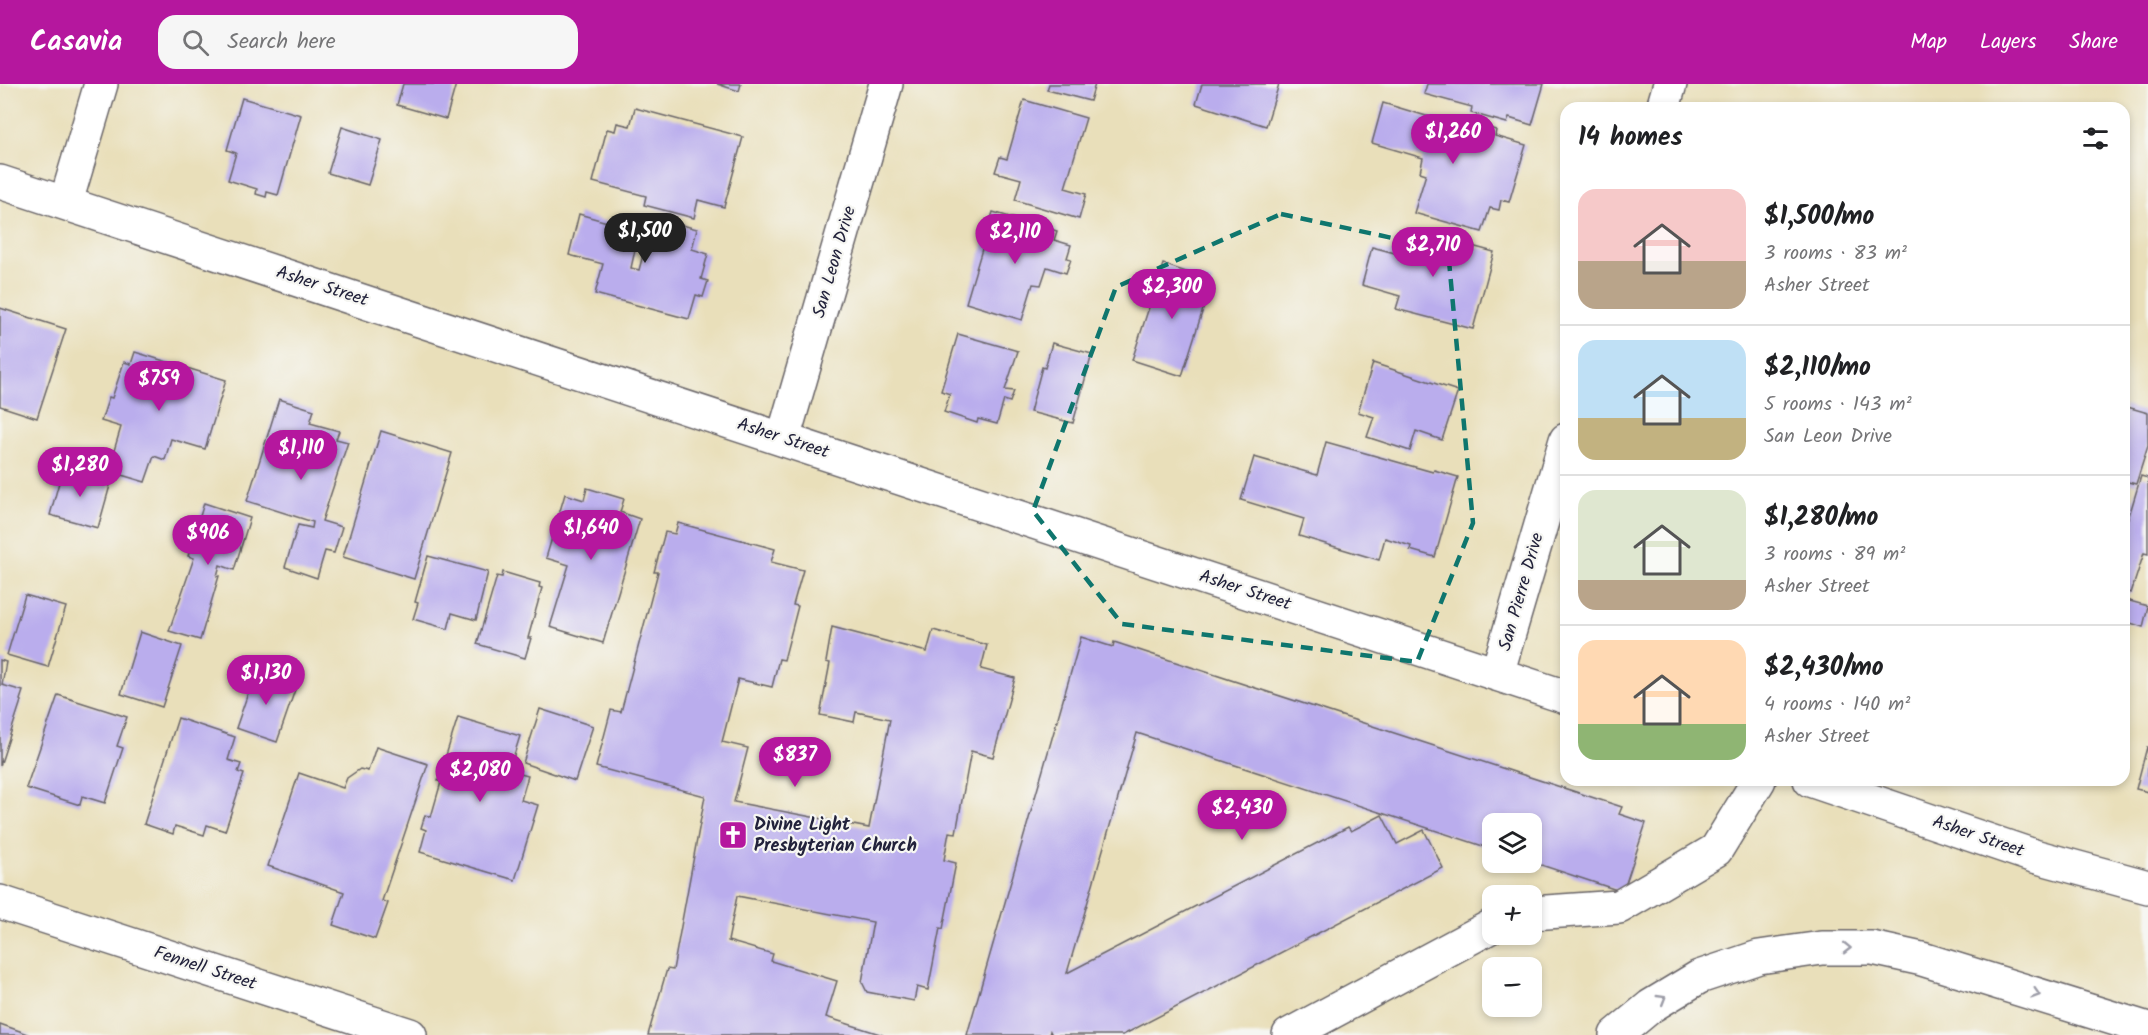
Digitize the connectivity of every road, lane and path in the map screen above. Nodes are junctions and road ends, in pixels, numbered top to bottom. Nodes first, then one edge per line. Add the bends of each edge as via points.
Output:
1 (101, 84) edge
2 (886, 84) edge
3 (1670, 84) edge
4 (1665, 102) edge
5 (0, 182) edge
6 (66, 202) junction
7 (783, 439) junction
8 (1560, 460) edge
9 (1497, 674) junction
10 (1560, 695) edge
11 (1755, 786) edge
12 (1828, 786) edge
13 (2148, 887) edge
14 (0, 902) edge
15 (1542, 912) edge
16 (1482, 932) edge
17 (2148, 1029) edge
18 (410, 1035) edge
19 (1289, 1035) edge
20 (1616, 1035) edge

1 - 6 main road
2 - 7 main road, San Leon Drive
3 - 4 main road
5 - 6 main road, Asher Street
6 - 7 main road, Asher Street
7 - 9 main road, Asher Street
8 - 9 main road, San Pierre Drive
9 - 10 main road, Asher Street
11 - 15 main road via 1716,850 1620,907
12 - 13 main road, Asher Street via 2034,856
14 - 18 main road, Fennell Street
16 - 19 main road
20 -> 17 main road via 1652,1006 1699,977 1759,957 1822,948 1872,948 1922,958

